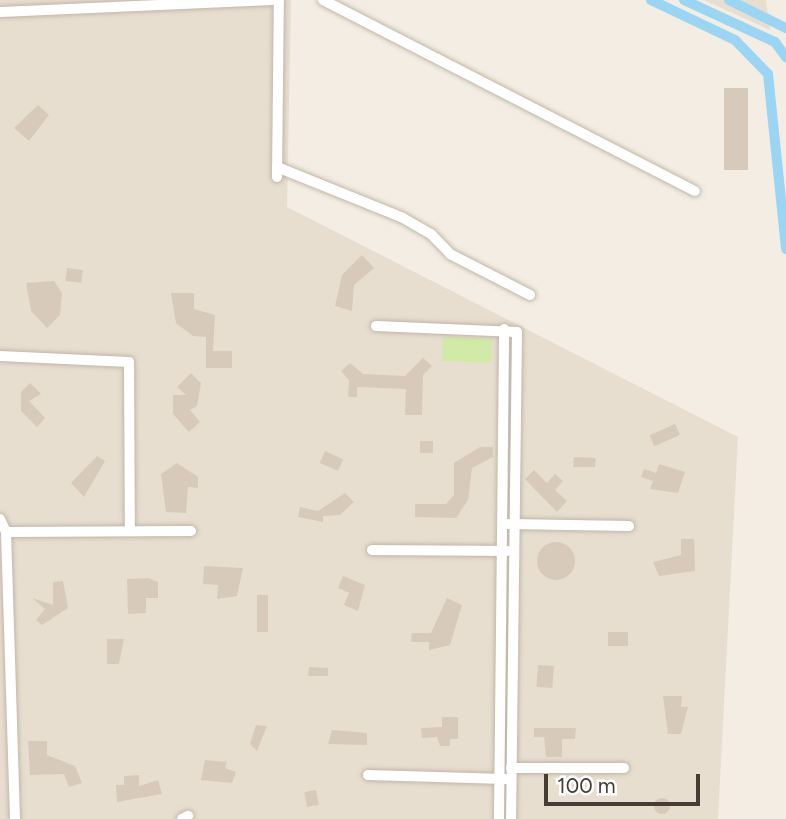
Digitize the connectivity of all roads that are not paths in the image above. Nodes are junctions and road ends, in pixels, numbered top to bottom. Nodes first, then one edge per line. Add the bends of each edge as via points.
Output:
1 (279, 0) edge
2 (323, 0) edge
3 (45, 5) edge
4 (0, 12) edge
5 (695, 191) dead end
6 (530, 295) dead end
7 (376, 326) dead end
8 (504, 329) junction
9 (0, 356) edge
10 (0, 519) edge
11 (508, 524) junction
12 (629, 526) dead end
13 (130, 530) junction
14 (191, 531) dead end
15 (4, 539) edge
16 (372, 550) dead end
17 (508, 551) junction
18 (624, 768) dead end
19 (511, 774) junction
20 (368, 775) dead end
21 (499, 778) junction
22 (15, 819) edge
23 (499, 819) edge
24 (511, 819) edge

1 - 3 street
1 - 6 street via 277,172 403,218 431,233 450,254
2 - 5 street
3 - 4 street
7 - 8 street
8 - 11 street
8 - 11 street via 517,332
9 - 13 street via 129,362
10 - 15 street
11 - 12 street
11 - 17 street
13 - 14 street
13 - 15 street
15 - 22 street
16 - 17 street
17 - 19 street
17 - 21 street
18 - 19 street
19 - 21 street
19 - 24 street
20 - 21 street
21 - 23 street

